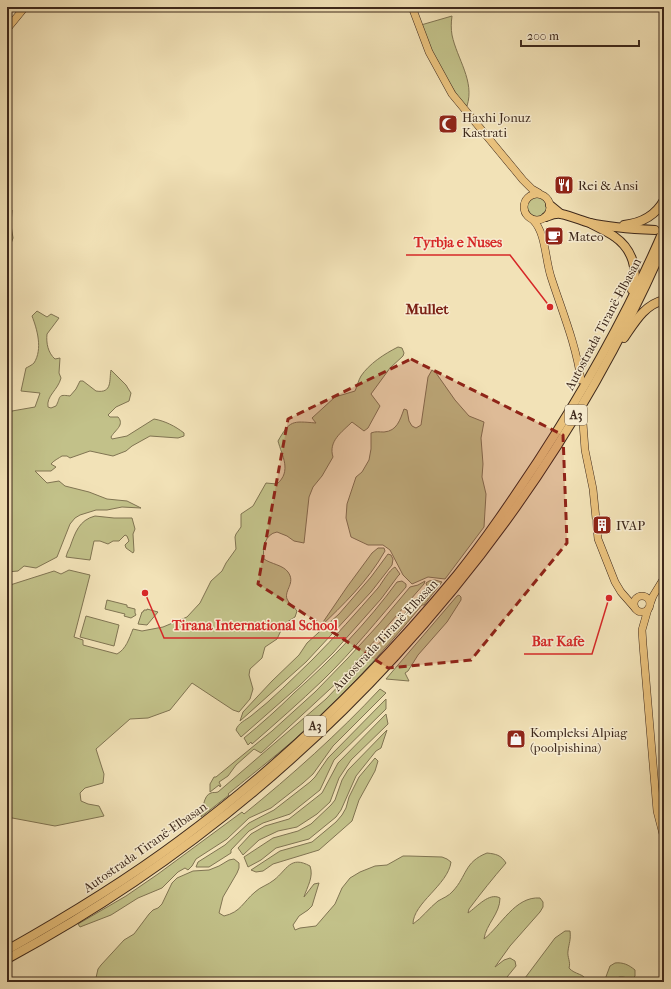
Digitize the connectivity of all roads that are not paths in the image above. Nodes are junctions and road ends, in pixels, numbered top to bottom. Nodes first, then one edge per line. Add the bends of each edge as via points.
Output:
1 (25, 7) edge
2 (412, 7) edge
3 (7, 28) edge
4 (524, 180) junction
5 (539, 193) junction
6 (528, 197) junction
7 (664, 200) edge
8 (550, 205) junction
9 (561, 214) junction
10 (544, 218) junction
11 (533, 220) junction
12 (590, 223) junction
13 (609, 226) junction
14 (664, 229) edge
15 (655, 230) dead end
16 (541, 233) junction
17 (664, 245) edge
18 (664, 300) edge
19 (626, 312) junction
20 (612, 352) junction
21 (581, 380) dead end
22 (583, 423) tunnel mouth
23 (664, 578) edge
24 (659, 585) junction
25 (625, 597) junction
26 (646, 597) junction
27 (636, 598) junction
28 (649, 606) junction
29 (636, 609) junction
30 (642, 630) junction
31 (664, 838) edge
32 (7, 950) edge
33 (7, 959) edge

1 - 3 main road
2 - 4 main road via 429,52 457,102
4 - 5 main road
4 - 6 main road
5 - 6 main road
5 - 8 main road
6 - 11 main road via 524,202 524,210
7 - 13 highway via 653,214 642,221
8 - 9 highway
8 - 10 main road via 550,210
9 - 10 highway
9 - 12 highway
10 - 11 main road
10 - 16 main road
11 - 16 main road
12 - 13 highway
12 - 19 highway, A3 via 619,240 631,257 635,277 625,307
13 - 15 highway
14 - 19 highway, Autostrada Tiranë-Elbasan / A3
16 - 21 main road via 551,277 575,347
17 - 20 highway, Autostrada Tiranë-Elbasan / A3
18 - 20 highway via 644,310 617,350
19 - 32 highway, Autostrada Tiranë-Elbasan / A3 via 571,410 497,521 458,574 369,673 274,764 185,836 87,903
20 - 33 highway, Autostrada Tiranë-Elbasan / A3 via 537,476 463,578 407,644 332,722 262,785 183,849 90,911
22 - 25 main road via 598,539 615,582
23 - 24 main road
24 - 26 main road
24 - 28 main road
25 - 27 main road
25 - 29 main road
26 - 27 main road
26 - 28 main road
27 - 29 main road via 633,604
28 - 29 main road via 642,612
28 - 30 main road
29 - 30 main road
30 - 31 main road via 658,811

